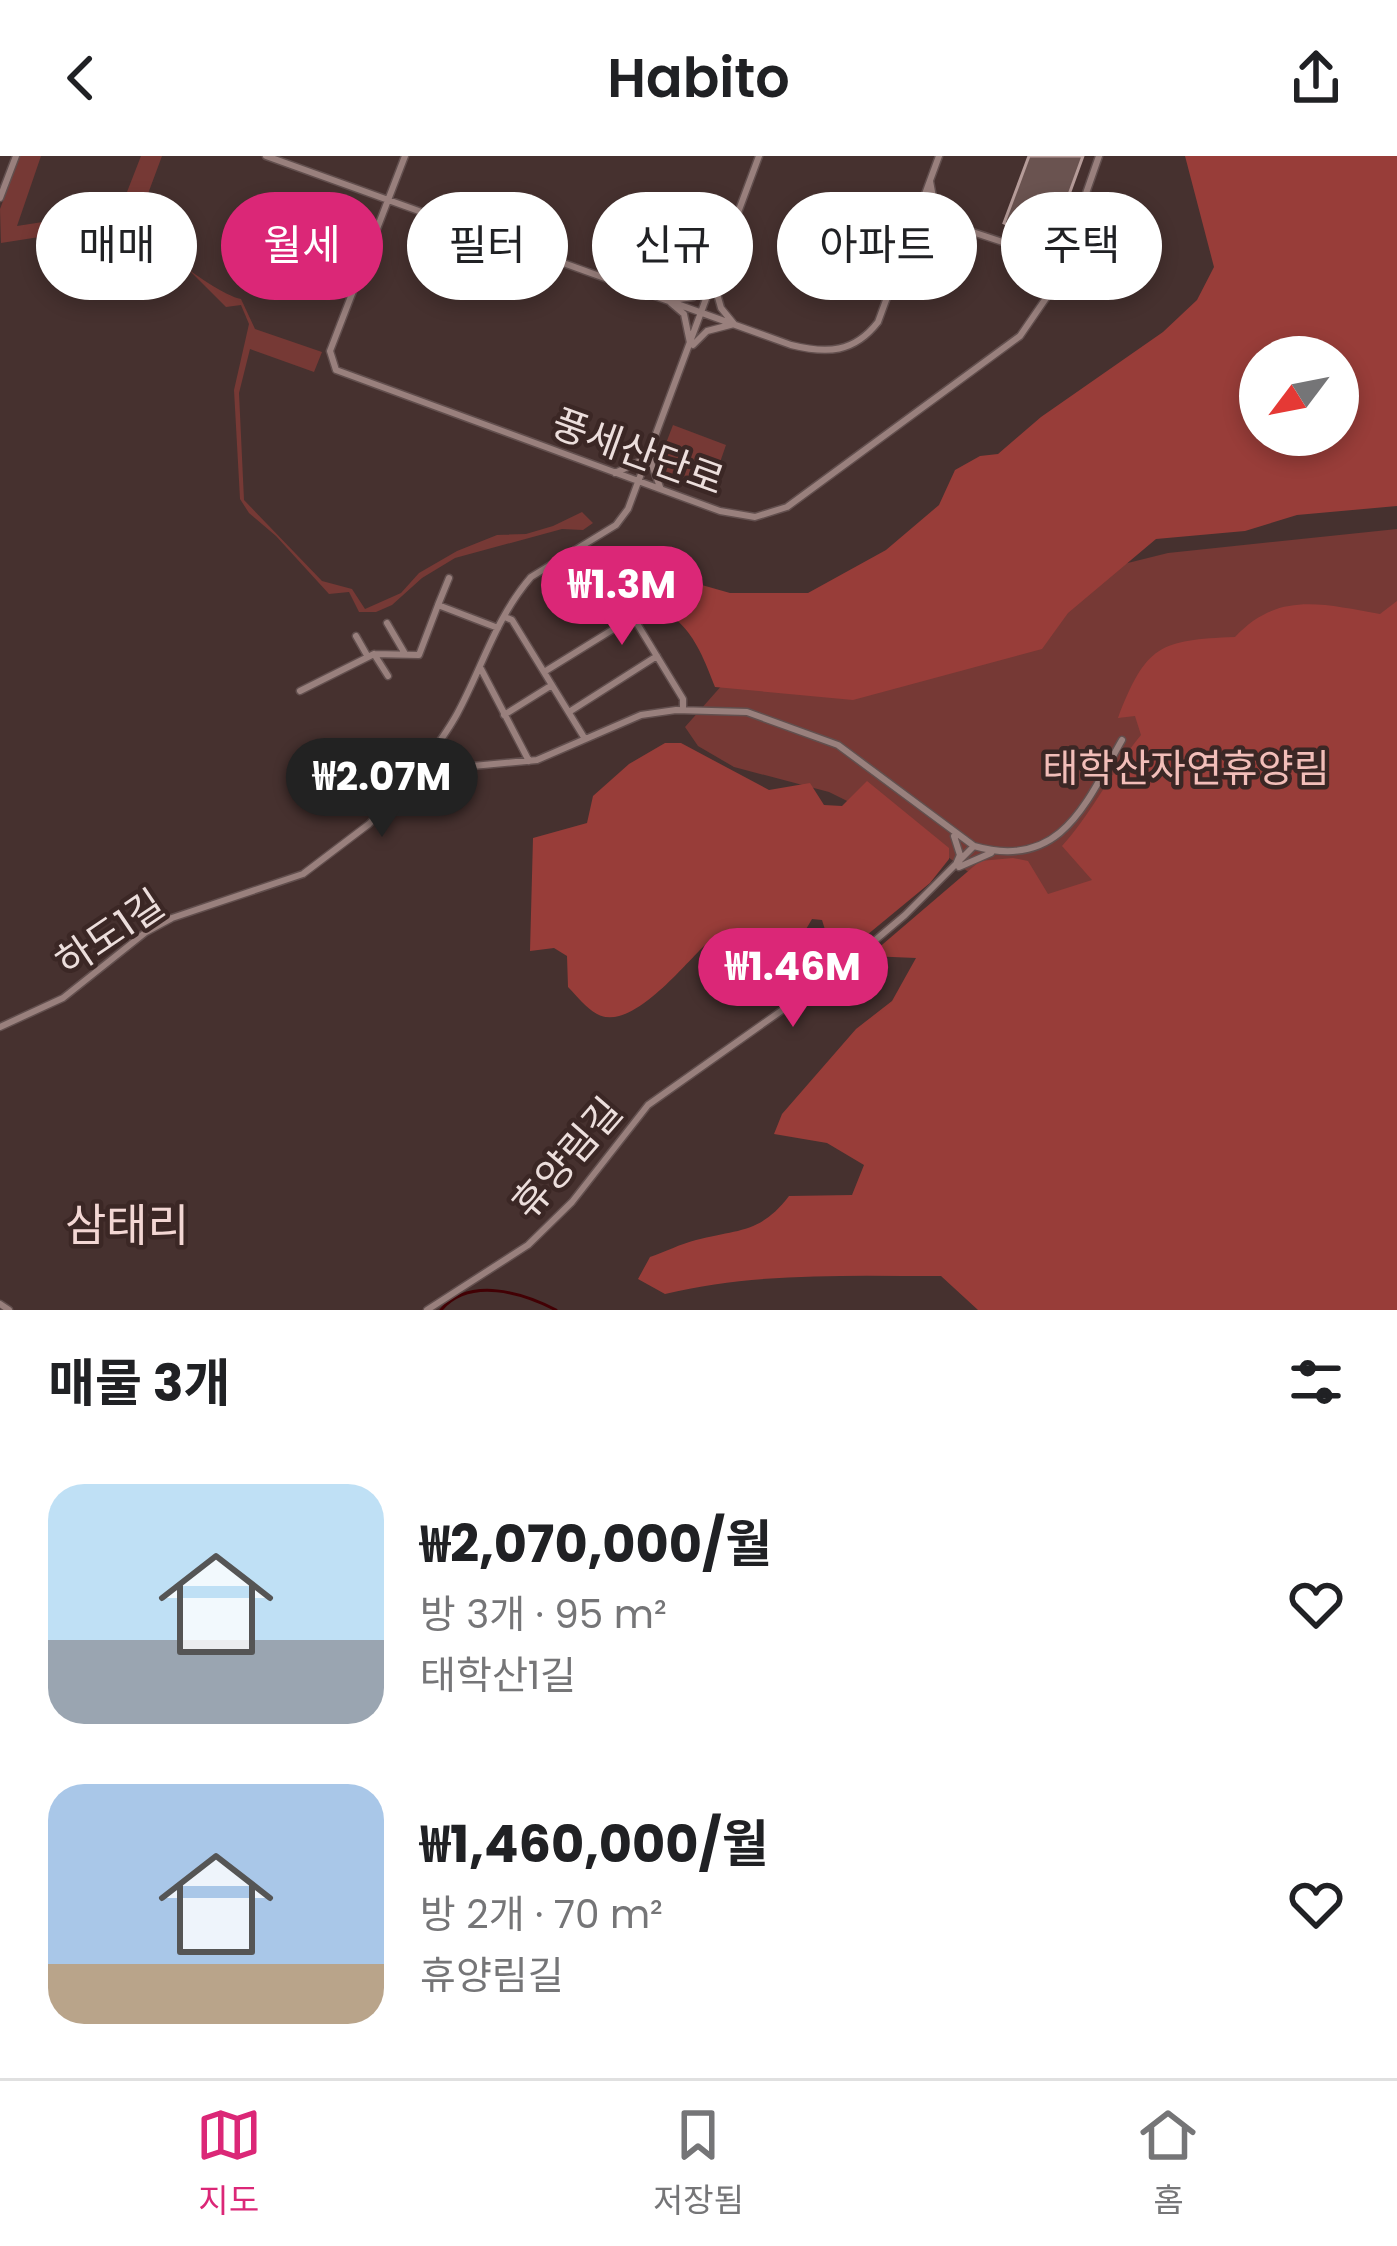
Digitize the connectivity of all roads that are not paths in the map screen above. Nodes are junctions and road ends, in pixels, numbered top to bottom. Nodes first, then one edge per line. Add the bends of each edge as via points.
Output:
1 (16, 156) edge
2 (266, 156) edge
3 (405, 156) edge
4 (759, 156) edge
5 (939, 156) edge
6 (1099, 156) edge
7 (930, 180) junction
8 (746, 192) edge
9 (926, 192) edge
10 (932, 192) edge
11 (1087, 192) edge
12 (0, 198) edge
13 (389, 199) junction
14 (592, 272) edge
15 (669, 300) joint
16 (707, 300) edge
17 (719, 300) edge
18 (886, 300) edge
19 (1047, 300) edge
20 (703, 313) junction
21 (734, 324) junction
22 (690, 347) junction
23 (649, 457) junction
24 (615, 473) junction
25 (639, 482) junction
26 (662, 490) junction
27 (449, 578) dead end
28 (438, 605) junction
29 (504, 616) junction
30 (387, 623) dead end
31 (498, 628) junction
32 (356, 636) dead end
33 (404, 652) junction
34 (371, 656) junction
35 (657, 656) junction
36 (481, 665) junction
37 (544, 672) junction
38 (388, 676) dead end
39 (552, 685) junction
40 (487, 686) junction
41 (469, 690) junction
42 (300, 691) dead end
43 (683, 710) junction
44 (568, 712) junction
45 (504, 715) junction
46 (584, 739) junction
47 (1122, 740) dead end
48 (437, 745) junction
49 (529, 761) junction
50 (450, 767) junction
51 (419, 770) junction
52 (952, 832) junction
53 (974, 846) junction
54 (995, 852) junction
55 (955, 867) junction
56 (946, 875) junction
57 (0, 1027) edge
58 (0, 1304) edge
59 (9, 1310) edge
60 (427, 1310) edge

1 - 12 street
2 - 13 street
3 - 13 street, 풍세산단로
4 - 8 street, 하도1길
5 - 7 street
6 - 11 street, 풍세산단로
7 - 9 street
7 - 10 street
13 - 14 street
13 - 24 street, 풍세산단로 via 331,364
15 - 20 street
15 - 22 street via 684,314
16 - 20 street, 하도1길
17 - 21 street
18 - 21 street via 878,322 845,349 814,351
19 - 26 street, 풍세산단로 via 1021,336 788,507 735,515
20 - 21 street
20 - 22 street, 하도1길
21 - 22 street via 707,331
22 - 23 street, 하도1길
23 - 24 street
23 - 25 street, 하도1길
23 - 26 street
24 - 25 street, 풍세산단로
25 - 26 street, 풍세산단로
25 - 29 street, 하도1길 via 616,525 531,577
27 - 28 street
28 - 31 street
28 - 33 street via 419,655
29 - 31 street, 하도1길
29 - 37 street
30 - 33 street
31 - 36 street, 하도1길
32 - 34 street
33 - 34 street
34 - 38 street
34 - 42 street
35 - 37 street via 633,617
35 - 43 street
35 - 44 street
36 - 40 street
36 - 41 street, 하도1길
37 - 39 street
39 - 44 street
39 - 45 street
40 - 41 street
40 - 45 street
41 - 48 street, 하도1길
43 - 46 street via 641,716
43 - 52 street via 747,712 825,738
44 - 46 street
45 - 49 street
46 - 49 street
47 - 54 street via 1079,817 1047,842
48 - 50 street via 436,759
48 - 51 street, 하도1길
49 - 50 street
50 - 51 street
51 - 57 street, 하도1길 via 369,824 287,883 172,918 63,998
52 - 53 street
52 - 55 street via 960,855
53 - 54 street
53 - 55 street, 휴양림길
54 - 56 street
55 - 56 street, 휴양림길
56 - 60 street, 휴양림길 via 846,965 648,1106 528,1245
58 - 59 street

